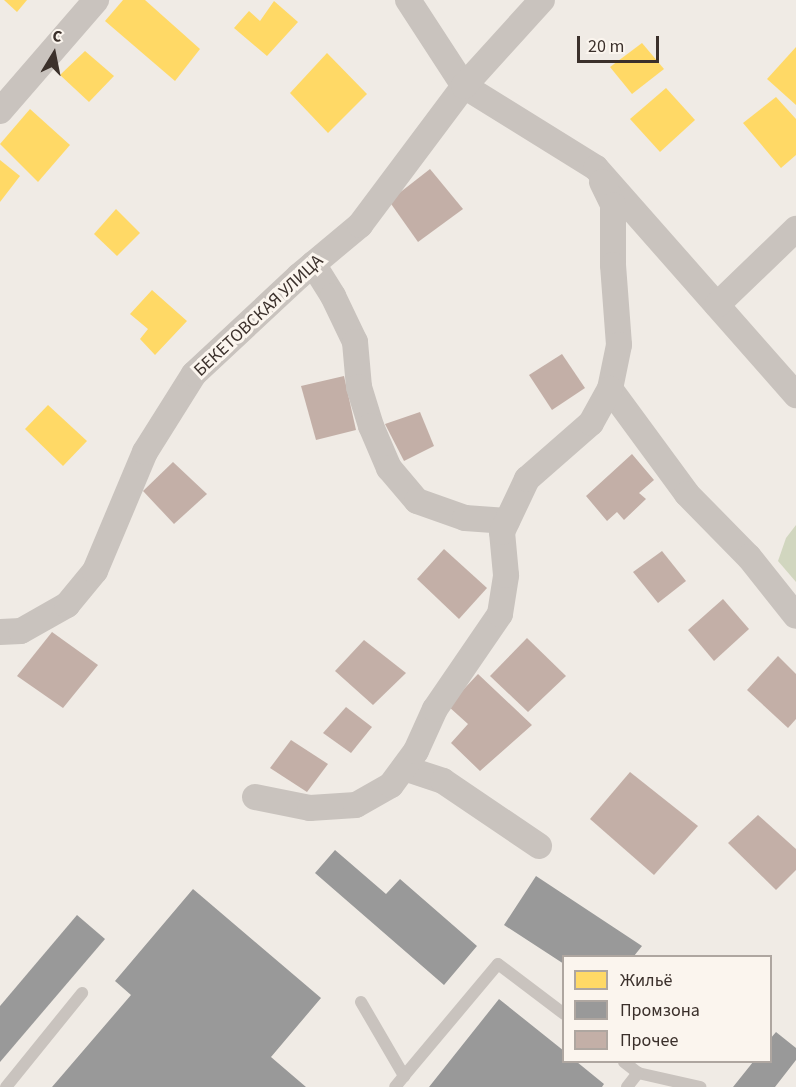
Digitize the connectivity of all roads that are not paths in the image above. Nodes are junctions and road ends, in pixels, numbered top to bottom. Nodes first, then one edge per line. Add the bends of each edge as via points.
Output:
1 (96, 0) edge
2 (408, 0) edge
3 (542, 0) edge
4 (465, 86) junction
5 (0, 111) edge
6 (596, 168) junction
7 (796, 229) edge
8 (313, 264) junction
9 (717, 305) junction
10 (610, 389) junction
11 (796, 394) edge
12 (507, 521) junction
13 (796, 616) edge
14 (0, 632) edge
15 (404, 768) junction
16 (255, 796) dead end
17 (539, 846) dead end
18 (82, 993) dead end
19 (361, 1002) dead end
20 (562, 1012) edge
21 (625, 1063) edge
22 (638, 1073) junction
23 (404, 1076) junction
24 (6, 1087) edge
25 (395, 1087) edge
26 (627, 1087) edge
27 (700, 1087) edge

1 - 5 street
2 - 4 street
3 - 4 street, БЕКЕТОВСКАЯ УЛИЦА
4 - 6 street
4 - 8 street, БЕКЕТОВСКАЯ УЛИЦА via 360,225
6 - 9 street
6 - 10 street via 613,205 619,345
7 - 9 street
8 - 12 street via 355,342 359,387 389,468 417,501 465,518
8 - 14 street, БЕКЕТОВСКАЯ УЛИЦА via 194,374 145,452 95,571 67,605 21,631
9 - 11 street
10 - 12 street via 591,423 527,479
10 - 13 street via 687,494 749,557
12 - 15 street via 502,532 506,575 500,614 435,709
15 - 16 street via 391,785 356,805 310,808
15 - 17 street via 443,781
18 - 24 lane
19 - 23 lane
20 - 23 lane via 498,964
21 - 22 lane
22 - 26 lane
22 - 27 lane
23 - 25 lane

